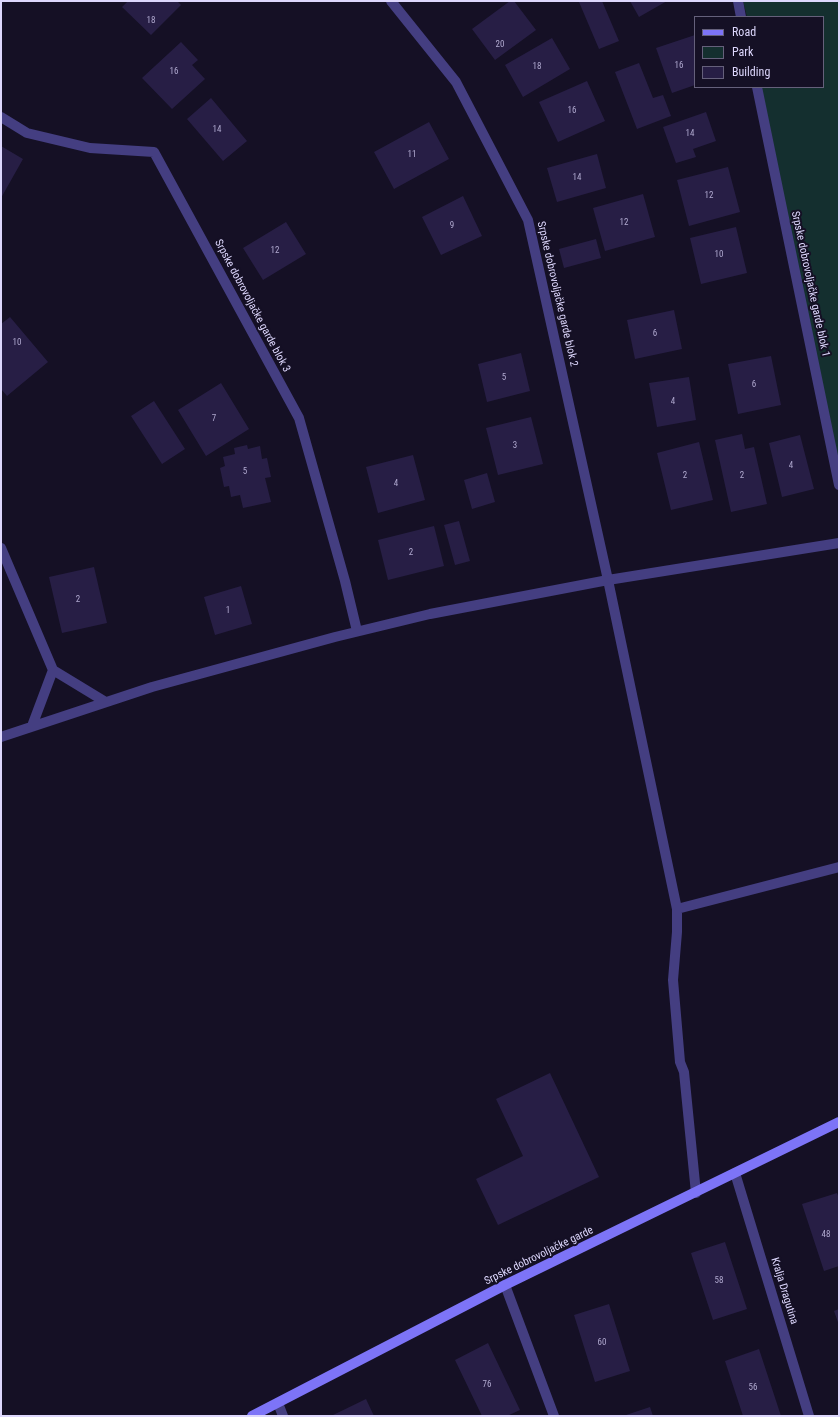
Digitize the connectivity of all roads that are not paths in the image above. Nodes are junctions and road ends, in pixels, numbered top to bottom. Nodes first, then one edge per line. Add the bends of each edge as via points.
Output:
1 (391, 1) edge
2 (738, 1) edge
3 (741, 16) edge
4 (757, 88) edge
5 (1, 116) edge
6 (839, 485) edge
7 (839, 543) edge
8 (1, 548) edge
9 (608, 580) junction
10 (357, 631) junction
11 (53, 670) junction
12 (104, 701) junction
13 (32, 726) junction
14 (1, 737) edge
15 (839, 867) edge
16 (677, 909) junction
17 (839, 1122) edge
18 (735, 1173) junction
19 (696, 1194) junction
20 (505, 1285) junction
21 (278, 1403) junction
22 (252, 1416) edge
23 (284, 1416) edge
24 (554, 1416) edge
25 (809, 1416) edge

1 - 9 street, Srpske dobrovoljačke garde blok 2 via 456,82 528,220
2 - 3 street
4 - 6 street, Srpske dobrovoljačke garde blok 1
5 - 10 street, Srpske dobrovoljačke garde blok 3 via 26,133 90,148 154,152 298,418
7 - 9 street
8 - 11 street
9 - 10 street via 430,614
9 - 16 street, Srpske dobrovoljačke garde blok 2
10 - 12 street
11 - 12 street
11 - 13 street
12 - 13 street
13 - 14 street
15 - 16 street
16 - 19 street, Srpske dobrovoljačke garde blok 2 via 673,980
17 - 18 main road, Srpske dobrovoljačke garde
18 - 19 main road, Srpske dobrovoljačke garde
18 - 25 street, Kralja Dragutina
19 - 20 main road, Srpske dobrovoljačke garde
20 - 21 main road, Srpske dobrovoljačke garde
20 - 24 street
21 - 22 main road, Srpske dobrovoljačke garde
21 - 23 street

